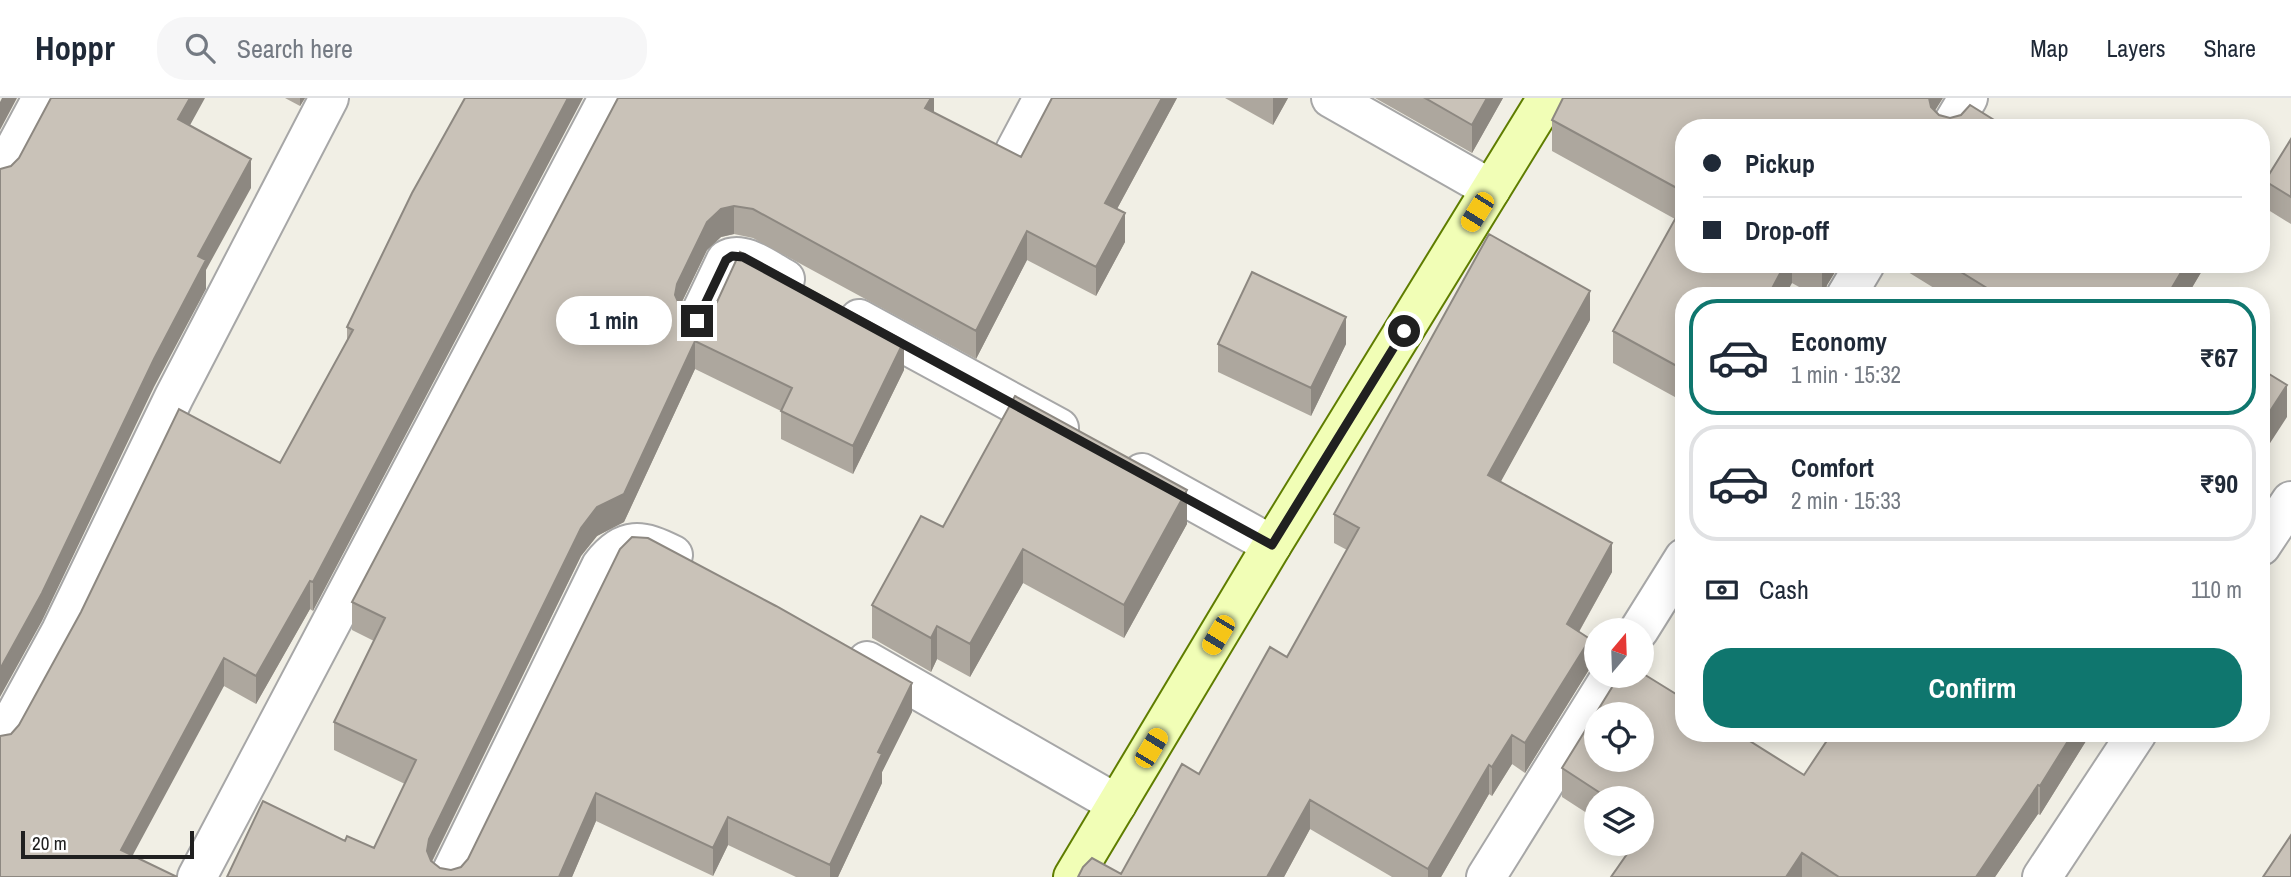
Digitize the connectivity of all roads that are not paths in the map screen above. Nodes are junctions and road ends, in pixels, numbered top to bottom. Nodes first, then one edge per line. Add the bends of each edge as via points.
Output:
1 (42, 98) edge
2 (329, 98) edge
3 (608, 98) edge
4 (1043, 98) edge
5 (1331, 98) edge
6 (1547, 98) edge
7 (1969, 98) edge
8 (1956, 119) edge
9 (1015, 151) edge
10 (0, 176) edge
11 (1491, 189) junction
12 (697, 321) edge
13 (2291, 500) edge
14 (2270, 532) edge
15 (1272, 545) junction
16 (702, 571) edge
17 (1675, 572) edge
18 (1646, 618) edge
19 (834, 642) edge
20 (1604, 688) edge
21 (2131, 742) edge
22 (0, 743) edge
23 (1117, 804) junction
24 (197, 877) edge
25 (449, 877) edge
26 (1073, 877) edge
27 (1486, 877) edge
28 (2042, 877) edge

1 - 10 street
2 - 22 street
3 - 24 street
4 - 9 street
5 - 11 street
6 - 11 street
7 - 8 street
11 - 15 street
12 - 15 street via 726,260 743,257
13 - 14 street
15 - 23 street
16 - 25 street via 654,545 628,544 614,550 590,587
17 - 18 street
19 - 23 street
20 - 27 street
21 - 28 street
23 - 26 street

